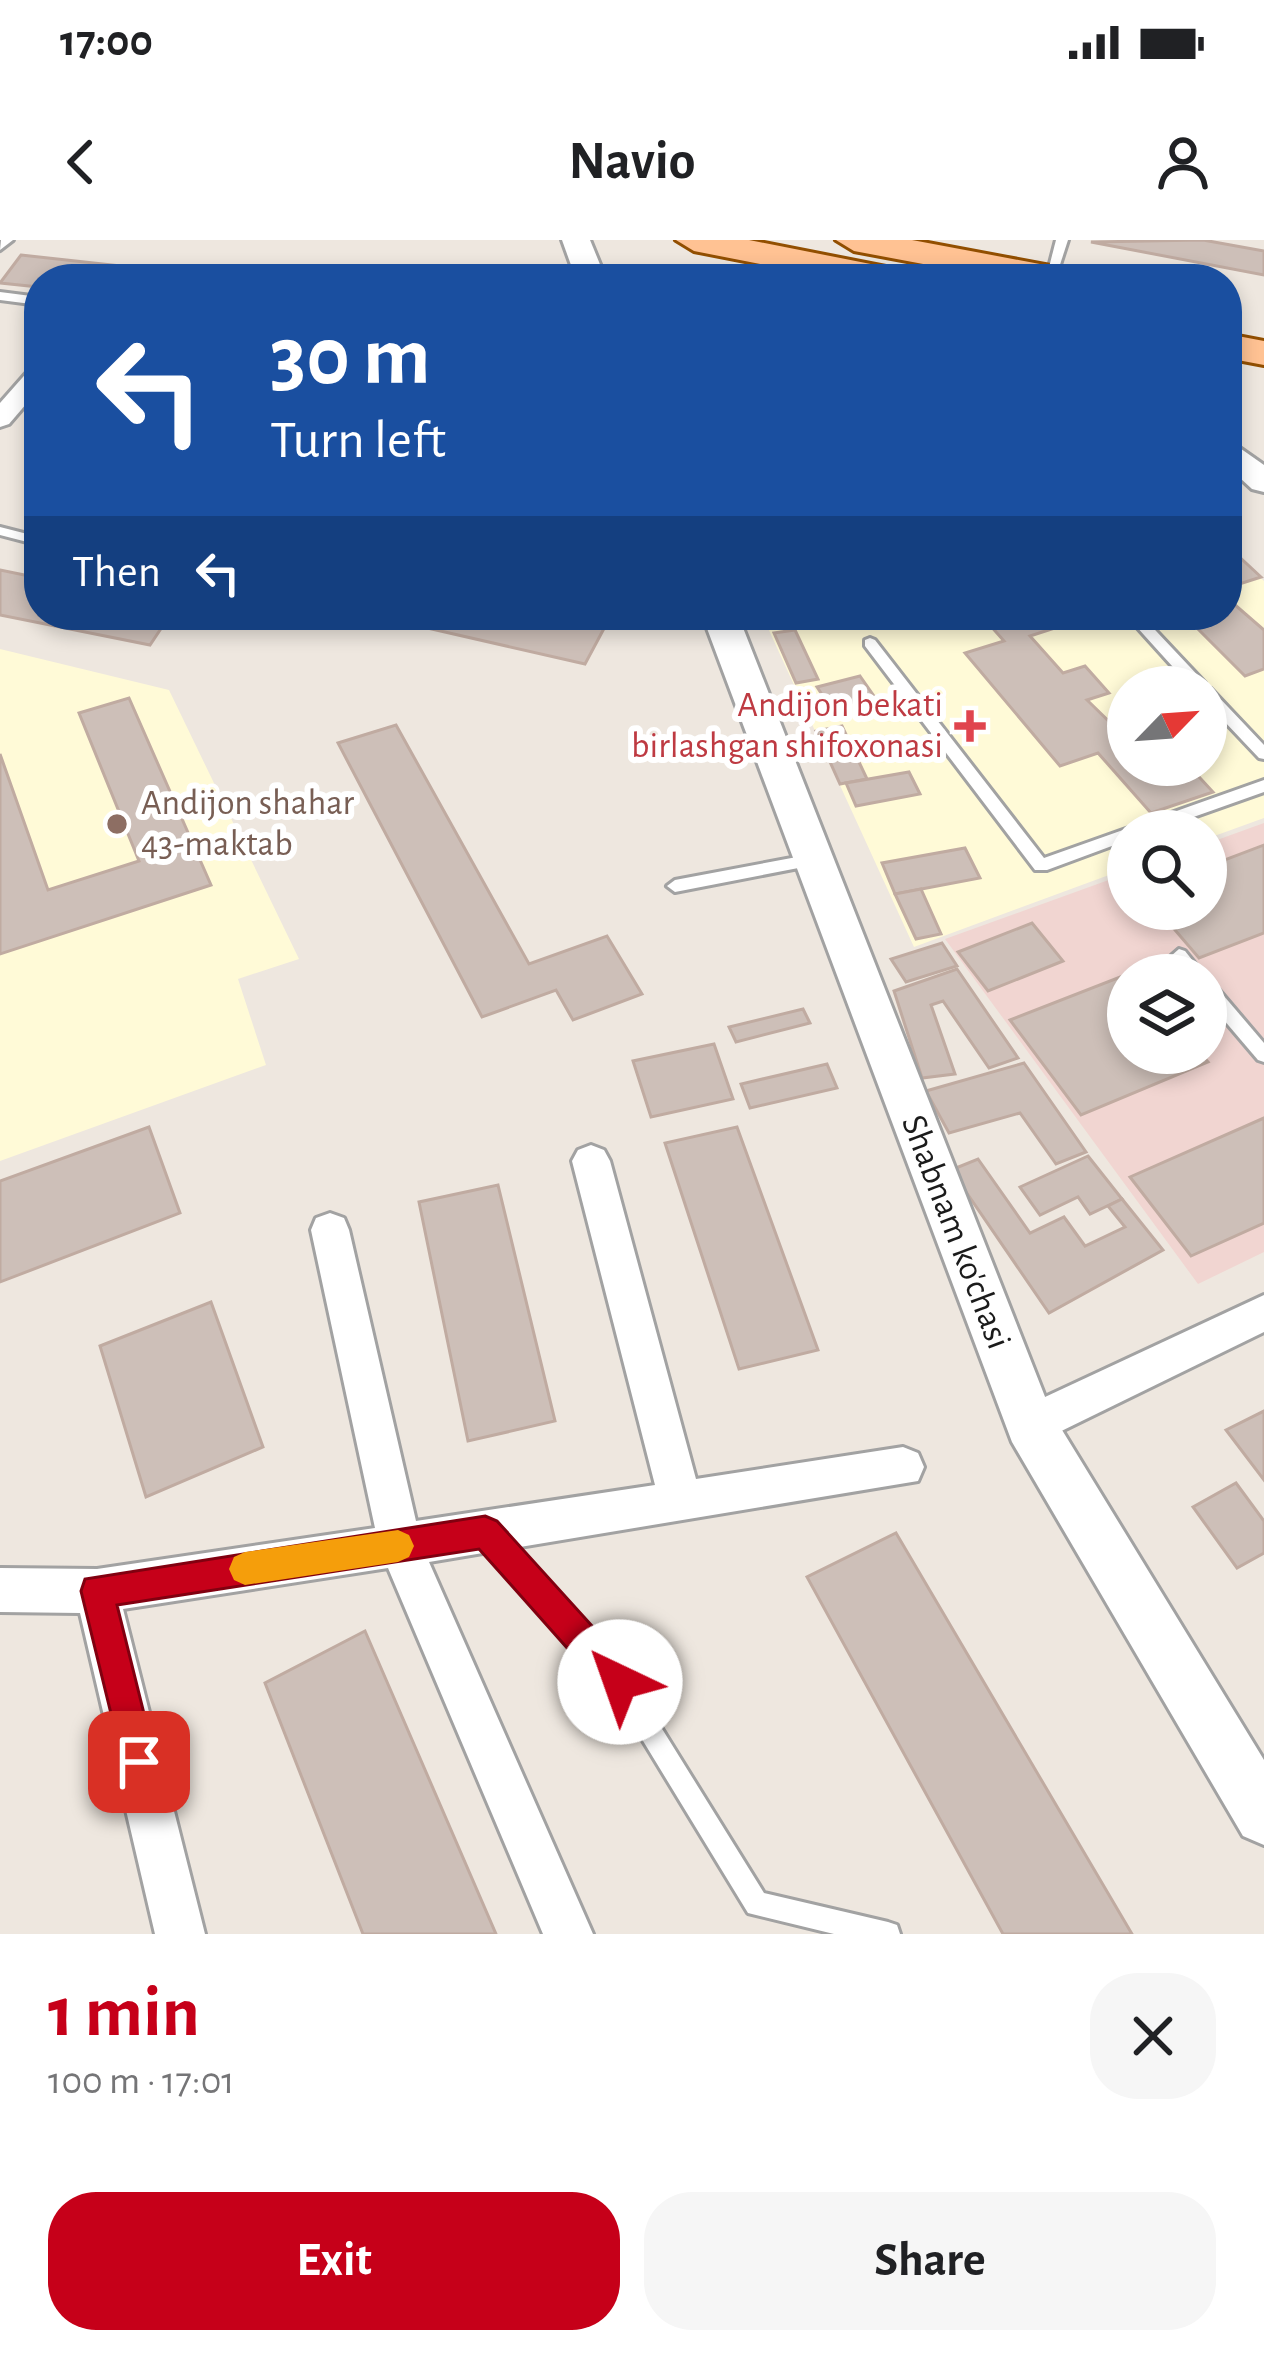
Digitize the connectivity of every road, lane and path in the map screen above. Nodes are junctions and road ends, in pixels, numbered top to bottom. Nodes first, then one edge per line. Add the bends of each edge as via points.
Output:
1 (7, 240) edge
2 (694, 240) edge
3 (854, 240) edge
4 (0, 247) edge
5 (815, 264) edge
6 (981, 264) edge
7 (24, 391) edge
8 (0, 419) edge
9 (726, 630) edge
10 (1147, 630) edge
11 (870, 643) dead end
12 (1181, 666) edge
13 (1227, 715) edge
14 (1264, 754) edge
15 (1264, 786) edge
16 (1196, 810) edge
17 (1107, 842) edge
18 (813, 860) junction
19 (675, 886) dead end
20 (1227, 1012) edge
21 (1264, 1055) edge
22 (591, 1161) dead end
23 (330, 1230) dead end
24 (1264, 1312) edge
25 (1030, 1424) junction
26 (903, 1466) dead end
27 (681, 1502) junction
28 (485, 1532) junction
29 (400, 1546) junction
30 (0, 1590) edge
31 (97, 1591) junction
32 (1264, 1815) edge
33 (180, 1934) edge
34 (568, 1934) edge
35 (888, 1934) edge

1 - 4 lane
2 - 5 main road
3 - 6 main road
7 - 8 street
9 - 18 street, Shabnam ko'chasi
10 - 12 lane
11 - 17 lane via 1040,866
13 - 14 lane
15 - 16 lane
18 - 19 lane
18 - 25 street, Shabnam ko'chasi
20 - 21 lane
22 - 27 street
23 - 29 street
24 - 25 street
25 - 32 street, Shabnam ko'chasi
26 - 27 street
27 - 28 street
28 - 29 street
28 - 35 lane via 620,1682 757,1904
29 - 31 street
29 - 34 street
30 - 31 street
31 - 33 street

